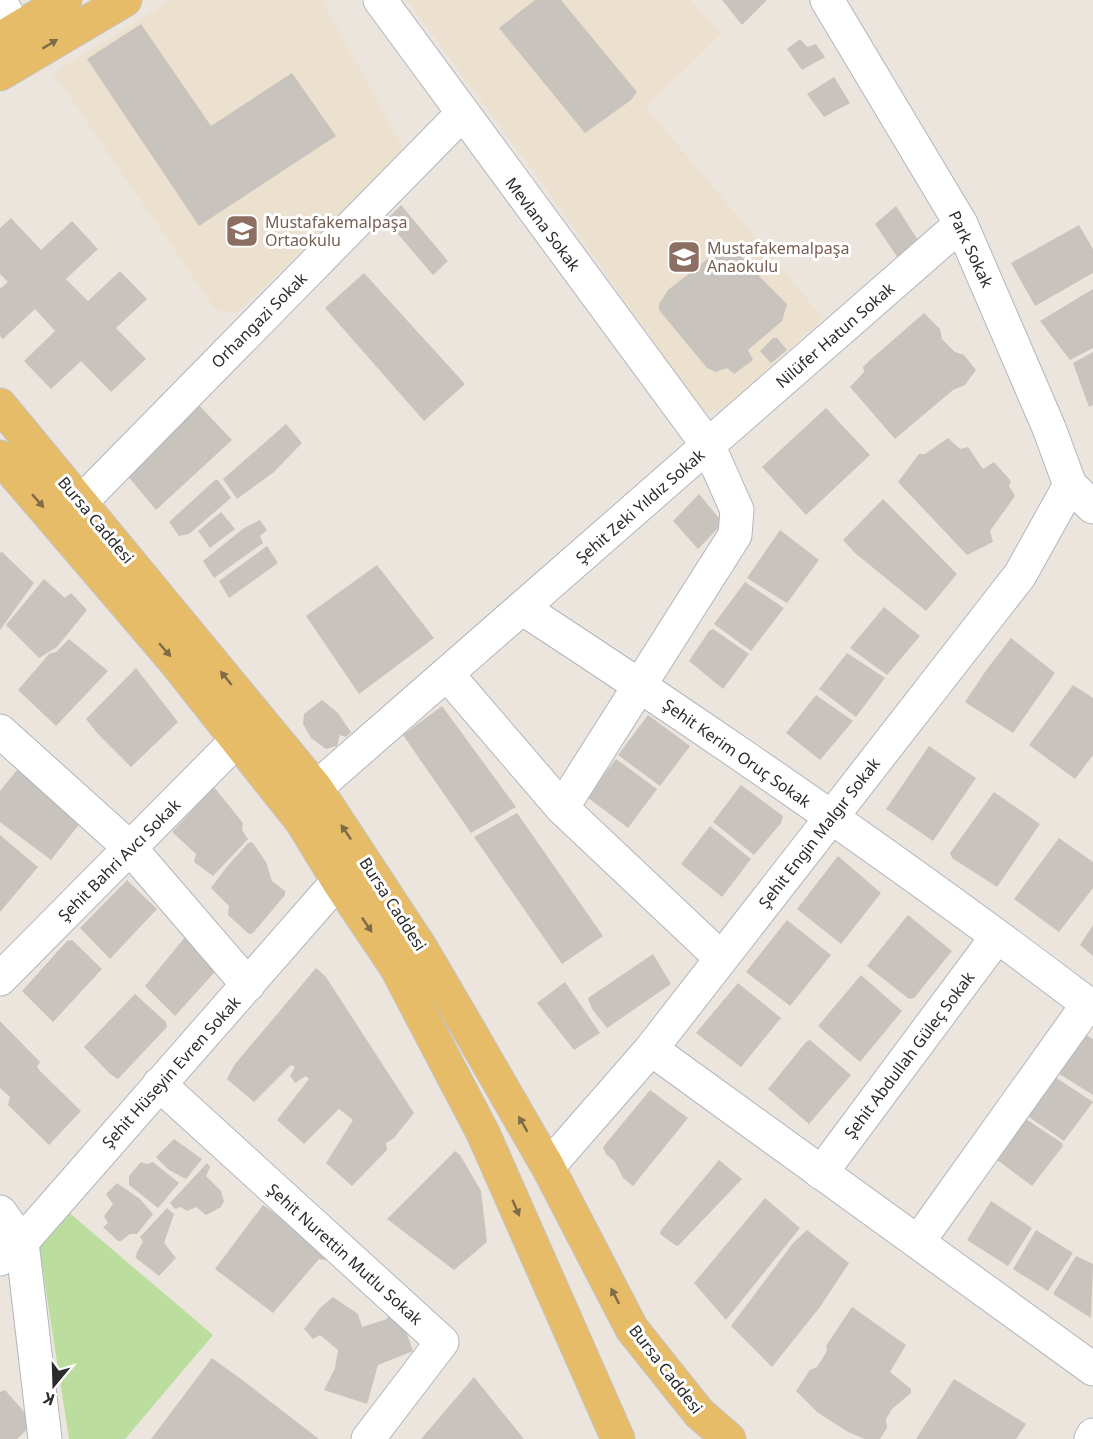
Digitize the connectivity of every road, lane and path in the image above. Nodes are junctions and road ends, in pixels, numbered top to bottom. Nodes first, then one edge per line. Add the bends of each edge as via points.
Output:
1 (65, 0) edge
2 (125, 0) edge
3 (380, 0) edge
4 (827, 0) edge
5 (0, 1) edge
6 (8, 34) edge
7 (0, 74) edge
8 (462, 114) junction
9 (961, 224) junction
10 (0, 405) edge
11 (709, 447) junction
12 (0, 457) edge
13 (1082, 496) edge
14 (82, 501) junction
15 (522, 608) junction
16 (447, 674) junction
17 (639, 685) junction
18 (0, 731) edge
19 (238, 739) junction
20 (316, 788) junction
21 (562, 808) junction
22 (831, 818) junction
23 (131, 849) junction
24 (338, 881) junction
25 (996, 938) junction
26 (721, 958) junction
27 (0, 980) edge
28 (248, 985) junction
29 (1090, 1006) edge
30 (651, 1049) junction
31 (159, 1084) junction
32 (548, 1167) junction
33 (821, 1173) junction
34 (0, 1212) edge
35 (918, 1242) junction
36 (11, 1251) edge
37 (1093, 1369) edge
38 (1093, 1435) edge
39 (45, 1439) edge
40 (368, 1439) edge
41 (618, 1439) edge
42 (729, 1439) edge
43 (1090, 1439) edge

1 - 6 main road
7 -> 2 main road
3 - 8 street, Mevlana Sokak
4 - 9 street, Park Sokak
5 - 6 street
8 - 11 street, Mevlana Sokak
8 - 14 street, Orhangazi Sokak
9 - 11 street, Nilüfer Hatun Sokak
9 - 13 street, Park Sokak
10 - 14 main road, Bursa Caddesi
11 - 15 street, Şehit Zeki Yıldız Sokak
11 - 17 street, Şehit Zeki Yıldız Sokak via 737,510 735,535
12 -> 19 main road, Bursa Caddesi
13 - 22 street, Şehit Engin Malgır Sokak
20 -> 14 main road, Bursa Caddesi
15 - 16 street, Şehit Zeki Yıldız Sokak
15 - 17 street, Şehit Kerim Oruç Sokak
16 - 20 street, Şehit Zeki Yıldız Sokak
16 - 21 street
17 - 21 street, Şehit Zeki Yıldız Sokak
17 - 22 street, Şehit Kerim Oruç Sokak
18 - 23 street
19 - 23 street, Şehit Bahri Avcı Sokak
19 - 24 main road, Bursa Caddesi via 302,822
32 -> 20 main road, Bursa Caddesi via 422,948
21 - 26 street
22 - 25 street, Şehit Kerim Oruç Sokak
22 - 26 street, Şehit Engin Malgır Sokak
23 - 27 street, Şehit Bahri Avcı Sokak
23 - 28 street
24 - 28 street, Şehit Hüseyin Evren Sokak
24 -> 41 main road, Bursa Caddesi via 396,968 483,1133
25 - 29 street, Şehit Kerim Oruç Sokak
25 - 33 street, Şehit Abdullah Güleç Sokak
26 - 30 street, Şehit Engin Malgır Sokak
28 - 31 street, Şehit Hüseyin Evren Sokak
29 - 35 street
30 - 32 street, Şehit Engin Malgır Sokak
30 - 33 street
31 - 36 street, Şehit Hüseyin Evren Sokak
31 - 40 street, Şehit Nurettin Mutlu Sokak via 442,1342
42 -> 32 main road, Bursa Caddesi via 699,1413 632,1329
33 - 35 street
34 - 36 street
35 - 37 street
36 - 39 street
38 - 43 street

